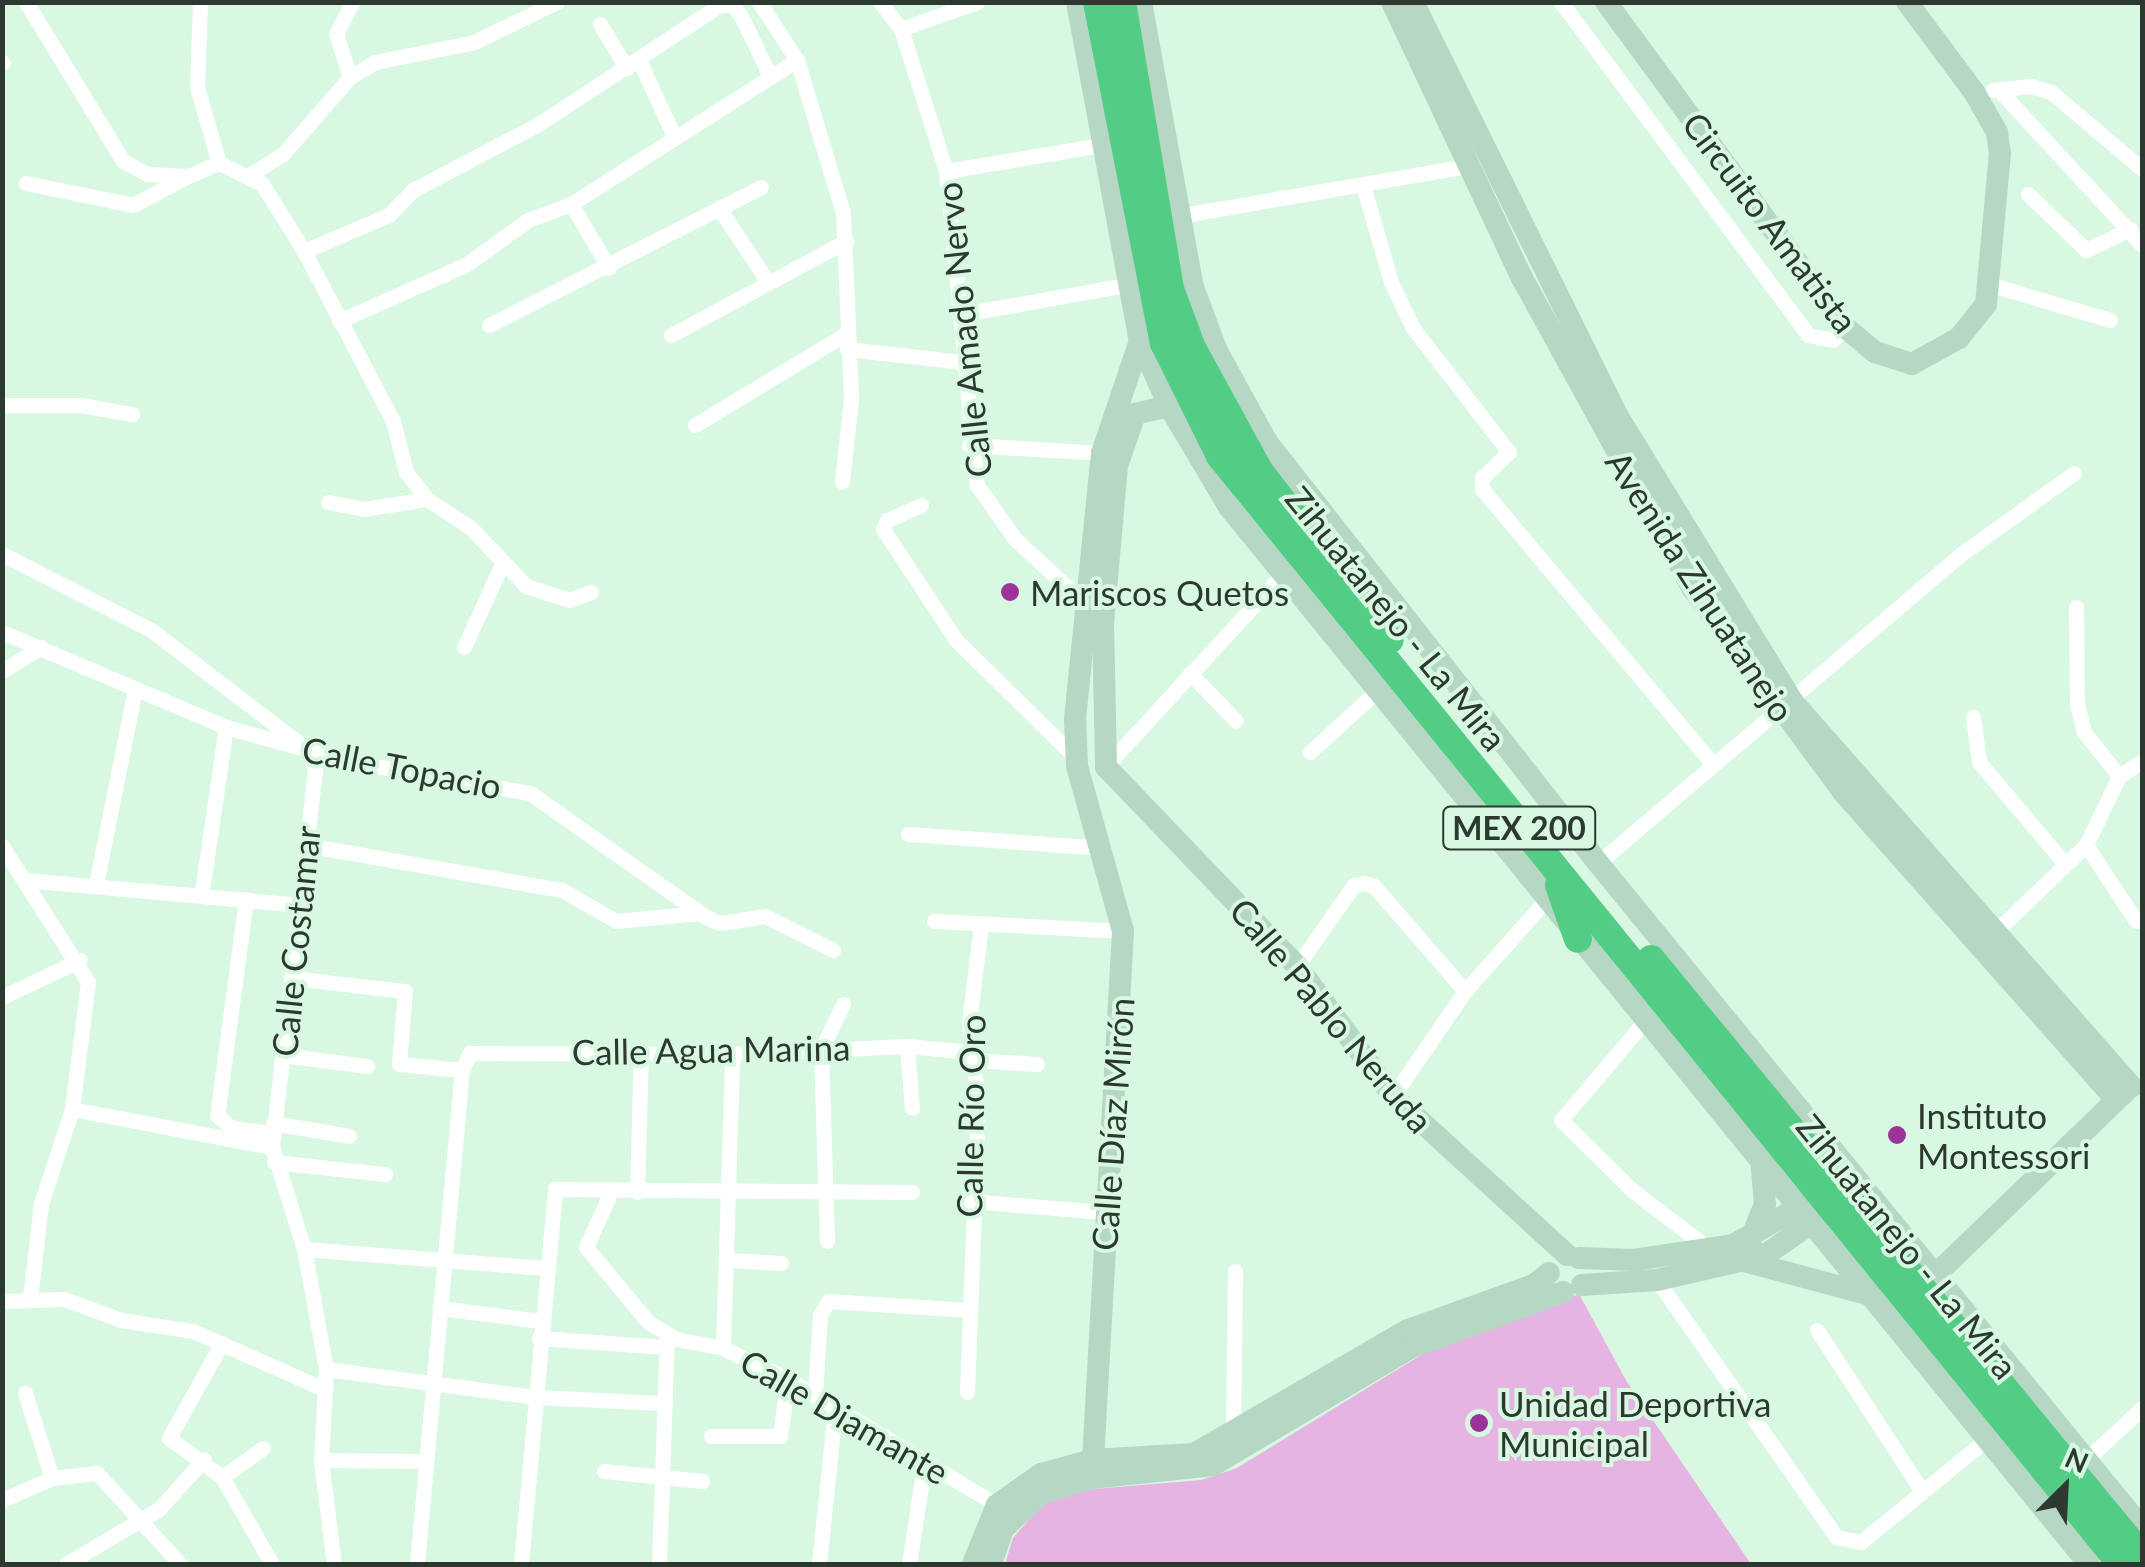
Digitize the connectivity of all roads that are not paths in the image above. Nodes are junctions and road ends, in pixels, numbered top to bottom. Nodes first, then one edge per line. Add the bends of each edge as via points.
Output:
1 (26, 2) edge
2 (200, 2) edge
3 (352, 2) edge
4 (557, 2) edge
5 (760, 2) edge
6 (880, 2) edge
7 (977, 2) edge
8 (1077, 2) edge
9 (1097, 2) edge
10 (1122, 2) edge
11 (1392, 2) edge
12 (1414, 2) edge
13 (1561, 2) edge
14 (1606, 2) edge
15 (1907, 2) edge
16 (1139, 21) edge
17 (600, 24) dead end
18 (901, 29) junction
19 (797, 60) junction
20 (633, 65) junction
21 (770, 76) junction
22 (350, 77) junction
23 (1999, 90) junction
24 (1974, 92) junction
25 (674, 136) junction
26 (1102, 145) junction
27 (219, 162) junction
28 (1483, 164) junction
29 (2142, 169) edge
30 (946, 171) junction
31 (251, 174) junction
32 (188, 176) junction
33 (26, 182) dead end
34 (1363, 184) junction
35 (760, 188) dead end
36 (2028, 194) dead end
37 (570, 204) junction
38 (719, 208) junction
39 (1178, 216) junction
40 (2130, 229) junction
41 (846, 242) junction
42 (2142, 245) edge
43 (304, 252) junction
44 (609, 268) junction
45 (768, 282) junction
46 (1126, 285) junction
47 (1992, 285) junction
48 (963, 314) junction
49 (2110, 320) dead end
50 (338, 321) junction
51 (489, 325) dead end
52 (1846, 327) junction
53 (671, 335) dead end
54 (1140, 340) junction
55 (847, 341) junction
56 (962, 362) junction
57 (2, 405) edge
58 (1169, 406) junction
59 (132, 414) dead end
60 (695, 425) dead end
61 (969, 445) junction
62 (1102, 453) junction
63 (2074, 473) dead end
64 (842, 482) dead end
65 (426, 499) junction
66 (328, 502) dead end
67 (921, 505) dead end
68 (2, 554) edge
69 (502, 566) junction
70 (1281, 576) junction
71 (591, 592) dead end
72 (2076, 607) dead end
73 (1095, 613) junction
74 (2, 632) edge
75 (41, 647) junction
76 (464, 647) dead end
77 (2, 671) edge
78 (1190, 674) junction
79 (1378, 690) junction
80 (134, 693) junction
81 (1786, 707) junction
82 (1973, 717) dead end
83 (1236, 721) dead end
84 (226, 727) junction
85 (307, 750) junction
86 (1310, 752) dead end
87 (1075, 758) junction
88 (2142, 761) edge
89 (1712, 763) junction
90 (1106, 766) junction
91 (2119, 776) junction
92 (1139, 802) junction
93 (1094, 816) junction
94 (908, 834) dead end
95 (2086, 844) junction
96 (306, 845) junction
97 (2, 846) edge
98 (1104, 848) junction
99 (1598, 863) junction
100 (2064, 864) junction
101 (1554, 869) junction
102 (14, 875) edge
103 (96, 884) junction
104 (202, 891) junction
105 (246, 899) junction
106 (1545, 901) junction
107 (303, 905) junction
108 (701, 913) junction
109 (934, 921) dead end
110 (2136, 921) dead end
111 (981, 924) junction
112 (1996, 930) junction
113 (1123, 932) junction
114 (1578, 939) junction
115 (833, 950) dead end
116 (80, 960) junction
117 (1297, 966) junction
118 (292, 978) junction
119 (1464, 991) junction
120 (2, 997) edge
121 (843, 1004) dead end
122 (1644, 1022) junction
123 (907, 1046) junction
124 (822, 1050) junction
125 (641, 1052) junction
126 (732, 1054) junction
127 (282, 1055) junction
128 (972, 1056) junction
129 (1037, 1064) dead end
130 (367, 1066) dead end
131 (462, 1070) junction
132 (2130, 1087) edge
133 (1394, 1096) junction
134 (912, 1108) dead end
135 (72, 1109) junction
136 (349, 1136) dead end
137 (273, 1142) junction
138 (1762, 1166) junction
139 (386, 1174) dead end
140 (637, 1192) junction
141 (912, 1192) dead end
142 (825, 1193) junction
143 (610, 1194) junction
144 (730, 1195) junction
145 (1830, 1195) junction
146 (970, 1201) junction
147 (1106, 1212) junction
148 (826, 1241) dead end
149 (304, 1249) junction
150 (1710, 1249) junction
151 (1745, 1251) junction
152 (1573, 1256) junction
153 (444, 1258) junction
154 (729, 1260) junction
155 (781, 1263) dead end
156 (548, 1268) junction
157 (1235, 1271) dead end
158 (1657, 1280) junction
159 (1564, 1283) junction
160 (1869, 1295) junction
161 (1913, 1295) junction
162 (30, 1298) junction
163 (2, 1301) edge
164 (440, 1308) junction
165 (968, 1310) junction
166 (540, 1330) junction
167 (1817, 1330) dead end
168 (666, 1340) junction
169 (222, 1343) junction
170 (723, 1348) junction
171 (326, 1369) junction
172 (788, 1379) junction
173 (432, 1382) junction
174 (326, 1390) junction
175 (967, 1392) dead end
176 (2020, 1392) junction
177 (25, 1393) dead end
178 (816, 1396) junction
179 (537, 1397) junction
180 (662, 1403) junction
181 (835, 1408) junction
182 (2142, 1408) edge
183 (711, 1436) dead end
184 (1987, 1438) junction
185 (1236, 1445) junction
186 (264, 1448) dead end
187 (204, 1459) junction
188 (321, 1460) junction
189 (926, 1460) junction
190 (1093, 1460) junction
191 (2086, 1460) junction
192 (424, 1461) junction
193 (604, 1471) dead end
194 (222, 1477) junction
195 (52, 1478) junction
196 (660, 1478) junction
197 (702, 1481) dead end
198 (1922, 1491) junction
199 (2, 1500) edge
200 (1005, 1510) junction
201 (145, 1518) junction
202 (2142, 1528) edge
203 (2142, 1556) edge
204 (66, 1564) edge
205 (180, 1564) edge
206 (272, 1564) edge
207 (334, 1564) edge
208 (417, 1564) edge
209 (521, 1564) edge
210 (659, 1564) edge
211 (819, 1564) edge
212 (909, 1564) edge
213 (972, 1564) edge
214 (991, 1564) edge
215 (2089, 1564) edge
216 (2121, 1564) edge

1 - 32 street via 122,161 147,174
2 - 27 street via 197,87
3 - 22 street via 336,34
4 - 22 street via 474,42 375,62
5 - 19 street
6 - 18 street, Calle Amado Nervo
7 - 18 street
8 - 26 street
9 - 101 highway, Zihuatanejo - La Mira / MEX 200 via 1143,259 1183,389 1220,456 1286,542
10 - 16 highway, Zihuatanejo - La Mira / MEX 200
11 - 28 street, Avenida Zihuatanejo
12 - 28 street, Avenida Zihuatanejo
13 - 52 street via 1808,335 1833,340
14 - 52 street, Circuito Amatista
15 - 24 street, Circuito Amatista
16 - 39 street
16 - 145 highway, Zihuatanejo - La Mira / MEX 200 via 1170,290 1211,391 1260,472
17 - 20 street
18 - 30 street, Calle Amado Nervo
19 - 21 street
19 - 41 street
20 - 21 street via 720,6 732,5
20 - 25 street
20 - 43 street via 413,190 388,215
21 - 25 street
22 - 31 street via 282,155
23 - 24 street
23 - 29 street via 2040,88 2070,103
23 - 40 street
24 - 47 street, Circuito Amatista via 1997,132 2000,154
25 - 37 street
26 - 30 street
26 - 46 street
27 - 31 street
27 - 32 street
28 - 34 street
28 - 81 street, Avenida Zihuatanejo via 1617,415
30 - 48 street, Calle Amado Nervo
31 - 43 street
32 - 33 street via 133,206
34 - 39 street
34 - 89 street via 1391,282 1414,328 1509,452 1480,483
35 - 38 street
36 - 40 street via 2086,250
37 - 44 street
37 - 50 street via 528,220 468,264
38 - 44 street
38 - 45 street
39 - 99 street via 1216,349 1267,442
40 - 42 street
41 - 45 street
41 - 55 street
43 - 50 street
44 - 51 street
45 - 53 street
46 - 48 street
46 - 54 street
47 - 49 street
47 - 52 street, Circuito Amatista via 1959,338 1912,364 1875,352
48 - 56 street, Calle Amado Nervo
50 - 65 street via 393,421 406,472
54 - 58 street
54 - 62 street
55 - 56 street
55 - 60 street
55 - 64 street via 850,398
56 - 61 street, Calle Amado Nervo
57 - 59 street via 80,404
58 - 70 street via 1229,507
58 - 73 street via 1134,414 1126,429
61 - 62 street
61 - 73 street, Calle Amado Nervo via 977,485 992,512
62 - 73 street
63 - 81 street via 1956,557
65 - 66 street via 363,509
65 - 69 street via 472,528
67 - 87 street via 887,520 883,529 956,640
68 - 85 street via 151,630
69 - 71 street via 526,586 569,600
69 - 76 street
70 - 78 street
70 - 79 street
72 - 91 street via 2077,704 2084,732
73 - 87 street
73 - 90 street
74 - 75 street, Calle Topacio
75 - 77 street
75 - 80 street, Calle Topacio
78 - 83 street
78 - 90 street
79 - 86 street
79 - 106 street
80 - 84 street, Calle Topacio
80 - 103 street
81 - 89 street
81 - 112 street, Avenida Zihuatanejo
81 - 132 street, Avenida Zihuatanejo
82 - 100 street via 1979,762
84 - 85 street, Calle Topacio
84 - 104 street
85 - 96 street, Calle Costamar via 315,770
85 - 108 street, Calle Topacio via 530,793
87 - 93 street, Calle Díaz Mirón
88 - 91 street
89 - 99 street
90 - 92 street, Calle Pablo Neruda
91 - 95 street
92 - 93 street via 1114,793
92 - 117 street, Calle Pablo Neruda
93 - 98 street, Calle Díaz Mirón
94 - 98 street
95 - 100 street
95 - 110 street
96 - 107 street, Calle Costamar
96 - 108 street via 562,890 616,921
97 - 102 street
98 - 113 street, Calle Díaz Mirón
99 - 145 street
100 - 112 street
101 - 114 highway
101 - 145 highway, Zihuatanejo - La Mira / MEX 200
102 - 103 street
102 - 116 street
103 - 104 street
104 - 105 street
105 - 107 street
105 - 137 street via 220,1122
106 - 114 street
106 - 119 street
107 - 118 street, Calle Costamar
108 - 115 street, Calle Topacio via 720,923 766,916
109 - 111 street
111 - 113 street
111 - 128 street, Calle Río Oro
112 - 132 street, Avenida Zihuatanejo
113 - 147 street, Calle Díaz Mirón
114 - 122 street
116 - 120 street
116 - 135 street via 88,1008
117 - 119 street via 1354,884 1364,882
117 - 133 street, Calle Pablo Neruda
118 - 127 street, Calle Costamar
118 - 131 street via 405,991 398,1064
119 - 133 street
121 - 124 street
122 - 138 street
122 - 150 street via 1561,1120 1632,1190
123 - 124 street, Calle Agua Marina
123 - 128 street, Calle Agua Marina
123 - 134 street
124 - 126 street, Calle Agua Marina
124 - 142 street
125 - 126 street, Calle Agua Marina
125 - 131 street, Calle Agua Marina via 476,1050
125 - 140 street
126 - 144 street
127 - 130 street
127 - 137 street, Calle Costamar
128 - 129 street, Calle Agua Marina
128 - 146 street, Calle Río Oro via 977,1128
131 - 153 street
132 - 161 street
133 - 152 street, Calle Pablo Neruda
135 - 137 street via 211,1138
135 - 162 street via 41,1204
136 - 137 street
137 - 139 street
137 - 149 street, Calle Costamar
138 - 145 street
138 - 151 street via 1765,1204
140 - 143 street, Calle Río Oro
140 - 144 street, Calle Río Oro
141 - 142 street, Calle Río Oro
142 - 144 street, Calle Río Oro
142 - 148 street
143 - 156 street, Calle Río Oro via 562,1188 552,1194
143 - 168 street, Calle Diamante via 586,1246 616,1291
144 - 154 street
145 - 151 street
145 - 160 street
145 - 161 highway, Zihuatanejo - La Mira / MEX 200
146 - 147 street
146 - 165 street, Calle Río Oro
147 - 190 street, Calle Díaz Mirón
149 - 153 street
149 - 171 street, Calle Costamar
150 - 151 street
150 - 152 street via 1634,1260
151 - 158 street
151 - 160 street
152 - 159 street
152 - 159 street via 1586,1271
153 - 156 street
153 - 164 street
154 - 155 street
154 - 170 street
156 - 166 street
157 - 185 street via 1229,1357
158 - 159 street
158 - 198 street via 1836,1536 1861,1542
159 - 185 street via 1410,1338
160 - 161 street
161 - 176 highway, Zihuatanejo - La Mira / MEX 200
161 - 184 street
161 - 216 highway, Zihuatanejo - La Mira / MEX 200
162 - 163 street
162 - 169 street via 64,1299
164 - 166 street, Calle Diamante
164 - 173 street
165 - 175 street, Calle Río Oro
165 - 178 street via 842,1300 821,1308
166 - 168 street, Calle Diamante
166 - 179 street
167 - 198 street
168 - 170 street, Calle Diamante
168 - 180 street
169 - 174 street
169 - 187 street via 169,1438
170 - 172 street, Calle Diamante
171 - 173 street
171 - 174 street, Calle Costamar
172 - 178 street, Calle Diamante
172 - 183 street via 780,1436
173 - 179 street
173 - 192 street
174 - 188 street, Calle Costamar
176 - 191 street
176 - 203 highway, Zihuatanejo - La Mira / MEX 200
177 - 195 street
178 - 181 street, Calle Diamante
179 - 180 street
179 - 209 street
180 - 196 street
181 - 189 street, Calle Diamante
181 - 211 street
182 - 191 street
184 - 198 street
184 - 215 street
185 - 190 street via 1172,1459
185 - 200 street via 1187,1472 1092,1478
186 - 194 street
187 - 194 street
187 - 201 street
188 - 192 street
188 - 207 street, Calle Costamar
189 - 200 street, Calle Diamante
189 - 212 street
190 - 200 street via 1041,1474
191 - 202 street
192 - 208 street
193 - 196 street
194 - 206 street
195 - 199 street
195 - 201 street via 98,1473
196 - 197 street
196 - 210 street
200 - 213 street
200 - 214 street
201 - 204 street
201 - 205 street

